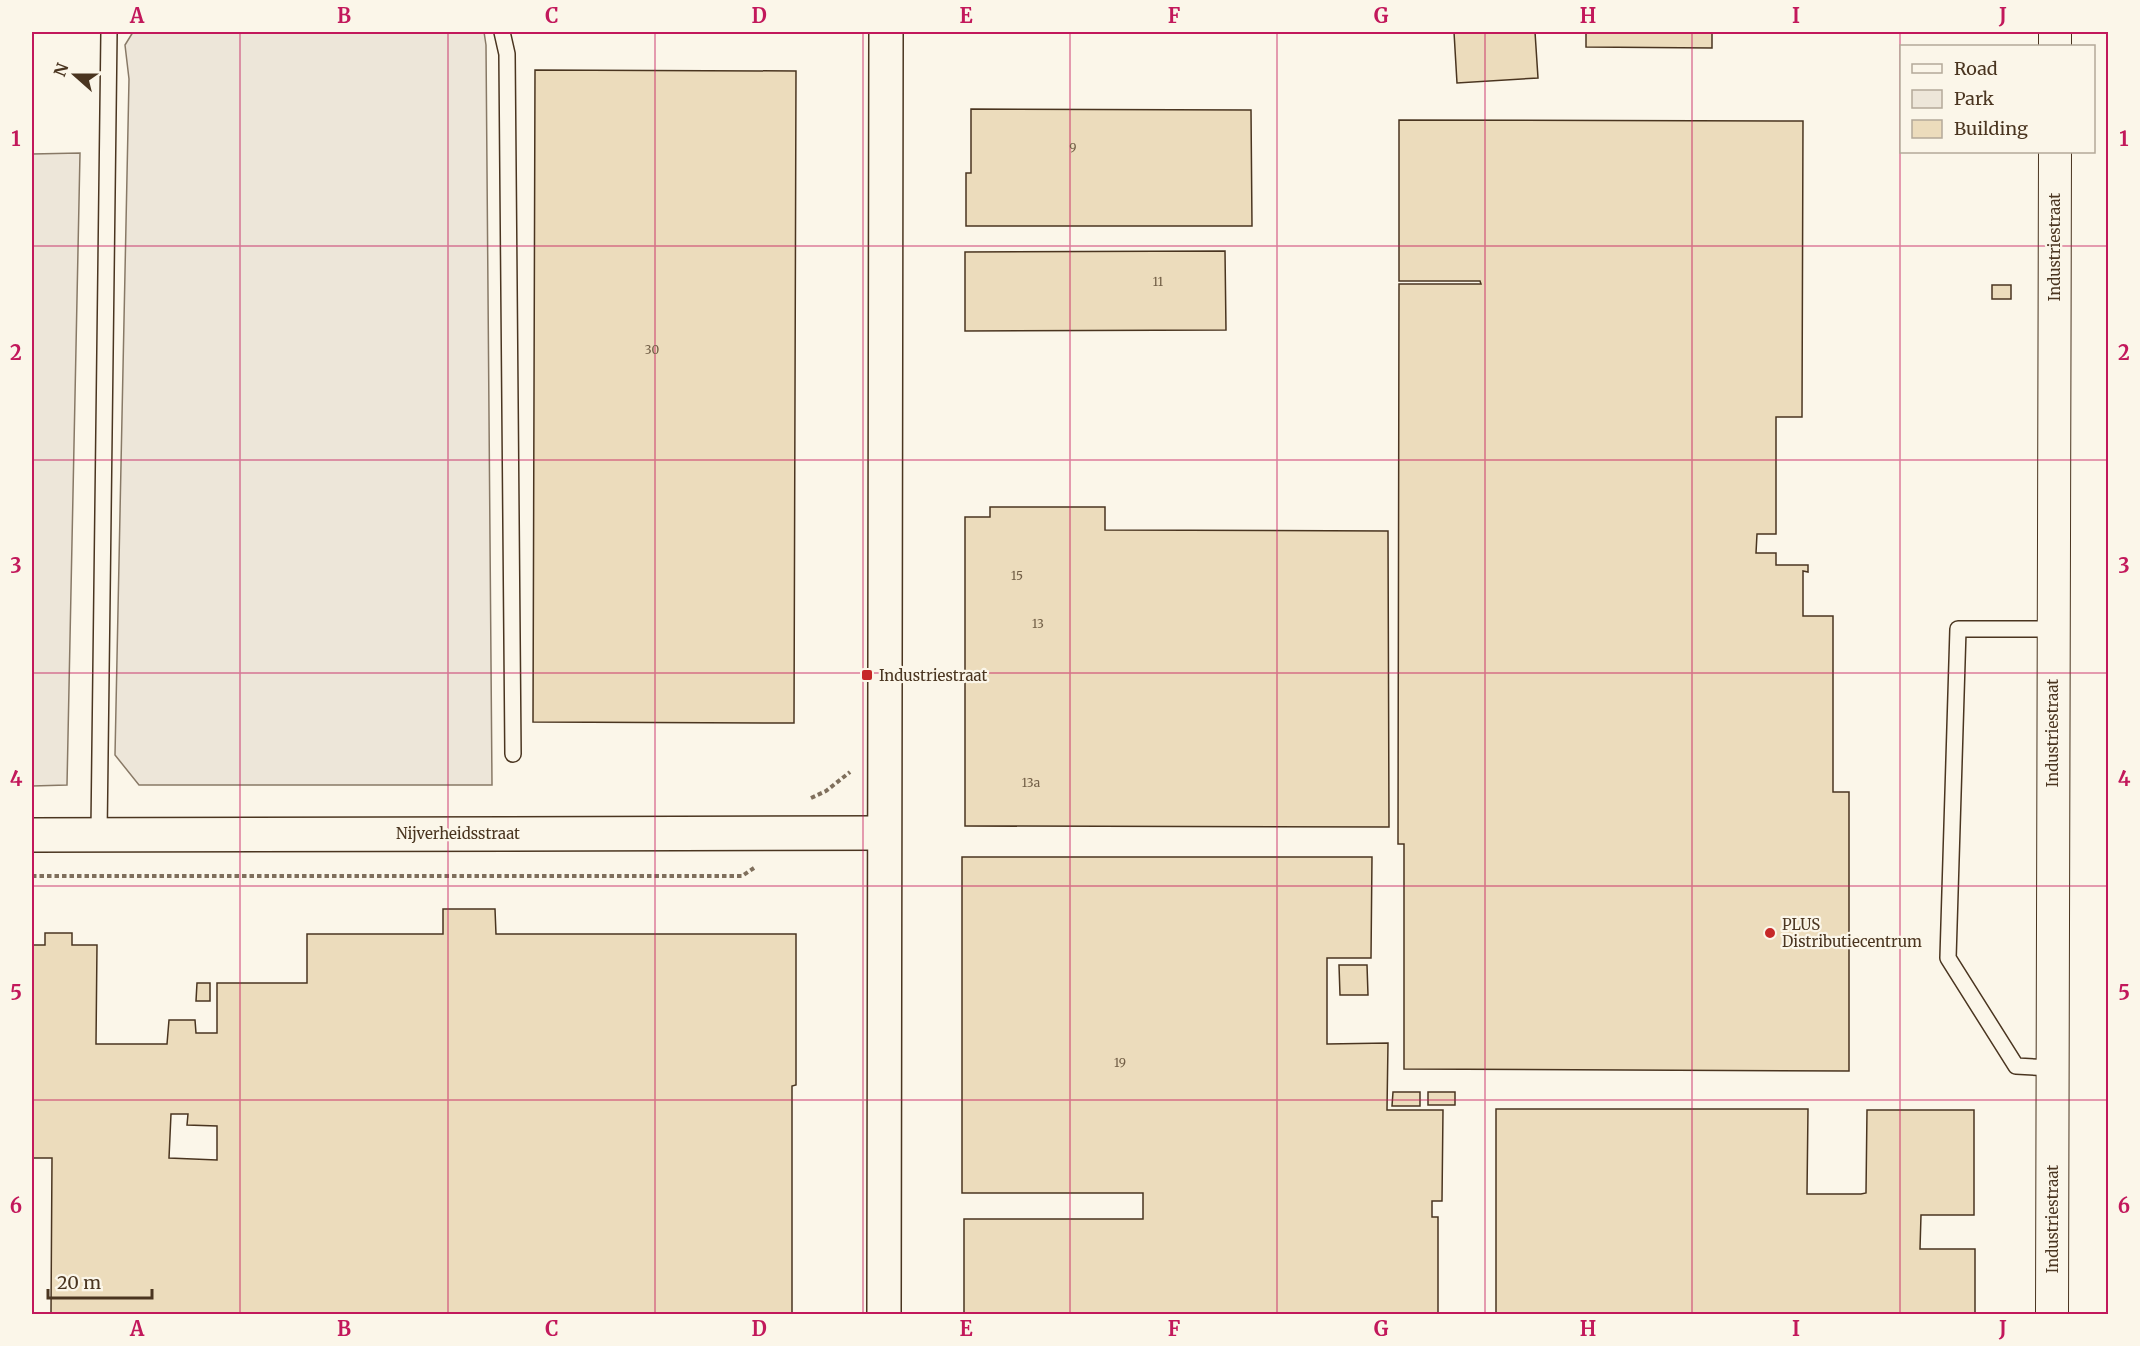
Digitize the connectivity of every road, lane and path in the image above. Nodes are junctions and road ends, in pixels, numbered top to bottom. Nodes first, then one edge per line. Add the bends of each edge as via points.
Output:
1 (109, 32) edge
2 (502, 32) edge
3 (886, 32) edge
4 (2055, 153) edge
5 (2052, 629) junction
6 (513, 754) dead end
7 (855, 764) dead end
8 (809, 800) dead end
9 (99, 833) junction
10 (771, 833) junction
11 (884, 833) junction
12 (32, 835) edge
13 (32, 876) edge
14 (2052, 1068) junction
15 (884, 1314) edge
16 (2052, 1314) edge

1 - 9 lane
2 - 6 lane via 507,54
3 - 11 street
4 - 5 street, Industriestraat
5 - 14 street, Industriestraat
5 - 14 lane via 1958,629 1948,958 2016,1066
7 - 8 path via 842,779
9 - 10 street, Nijverheidsstraat
9 - 12 street, Nijverheidsstraat
10 - 11 street, Nijverheidsstraat
10 - 13 path via 771,858 742,876
11 - 15 street
14 - 16 street, Industriestraat

